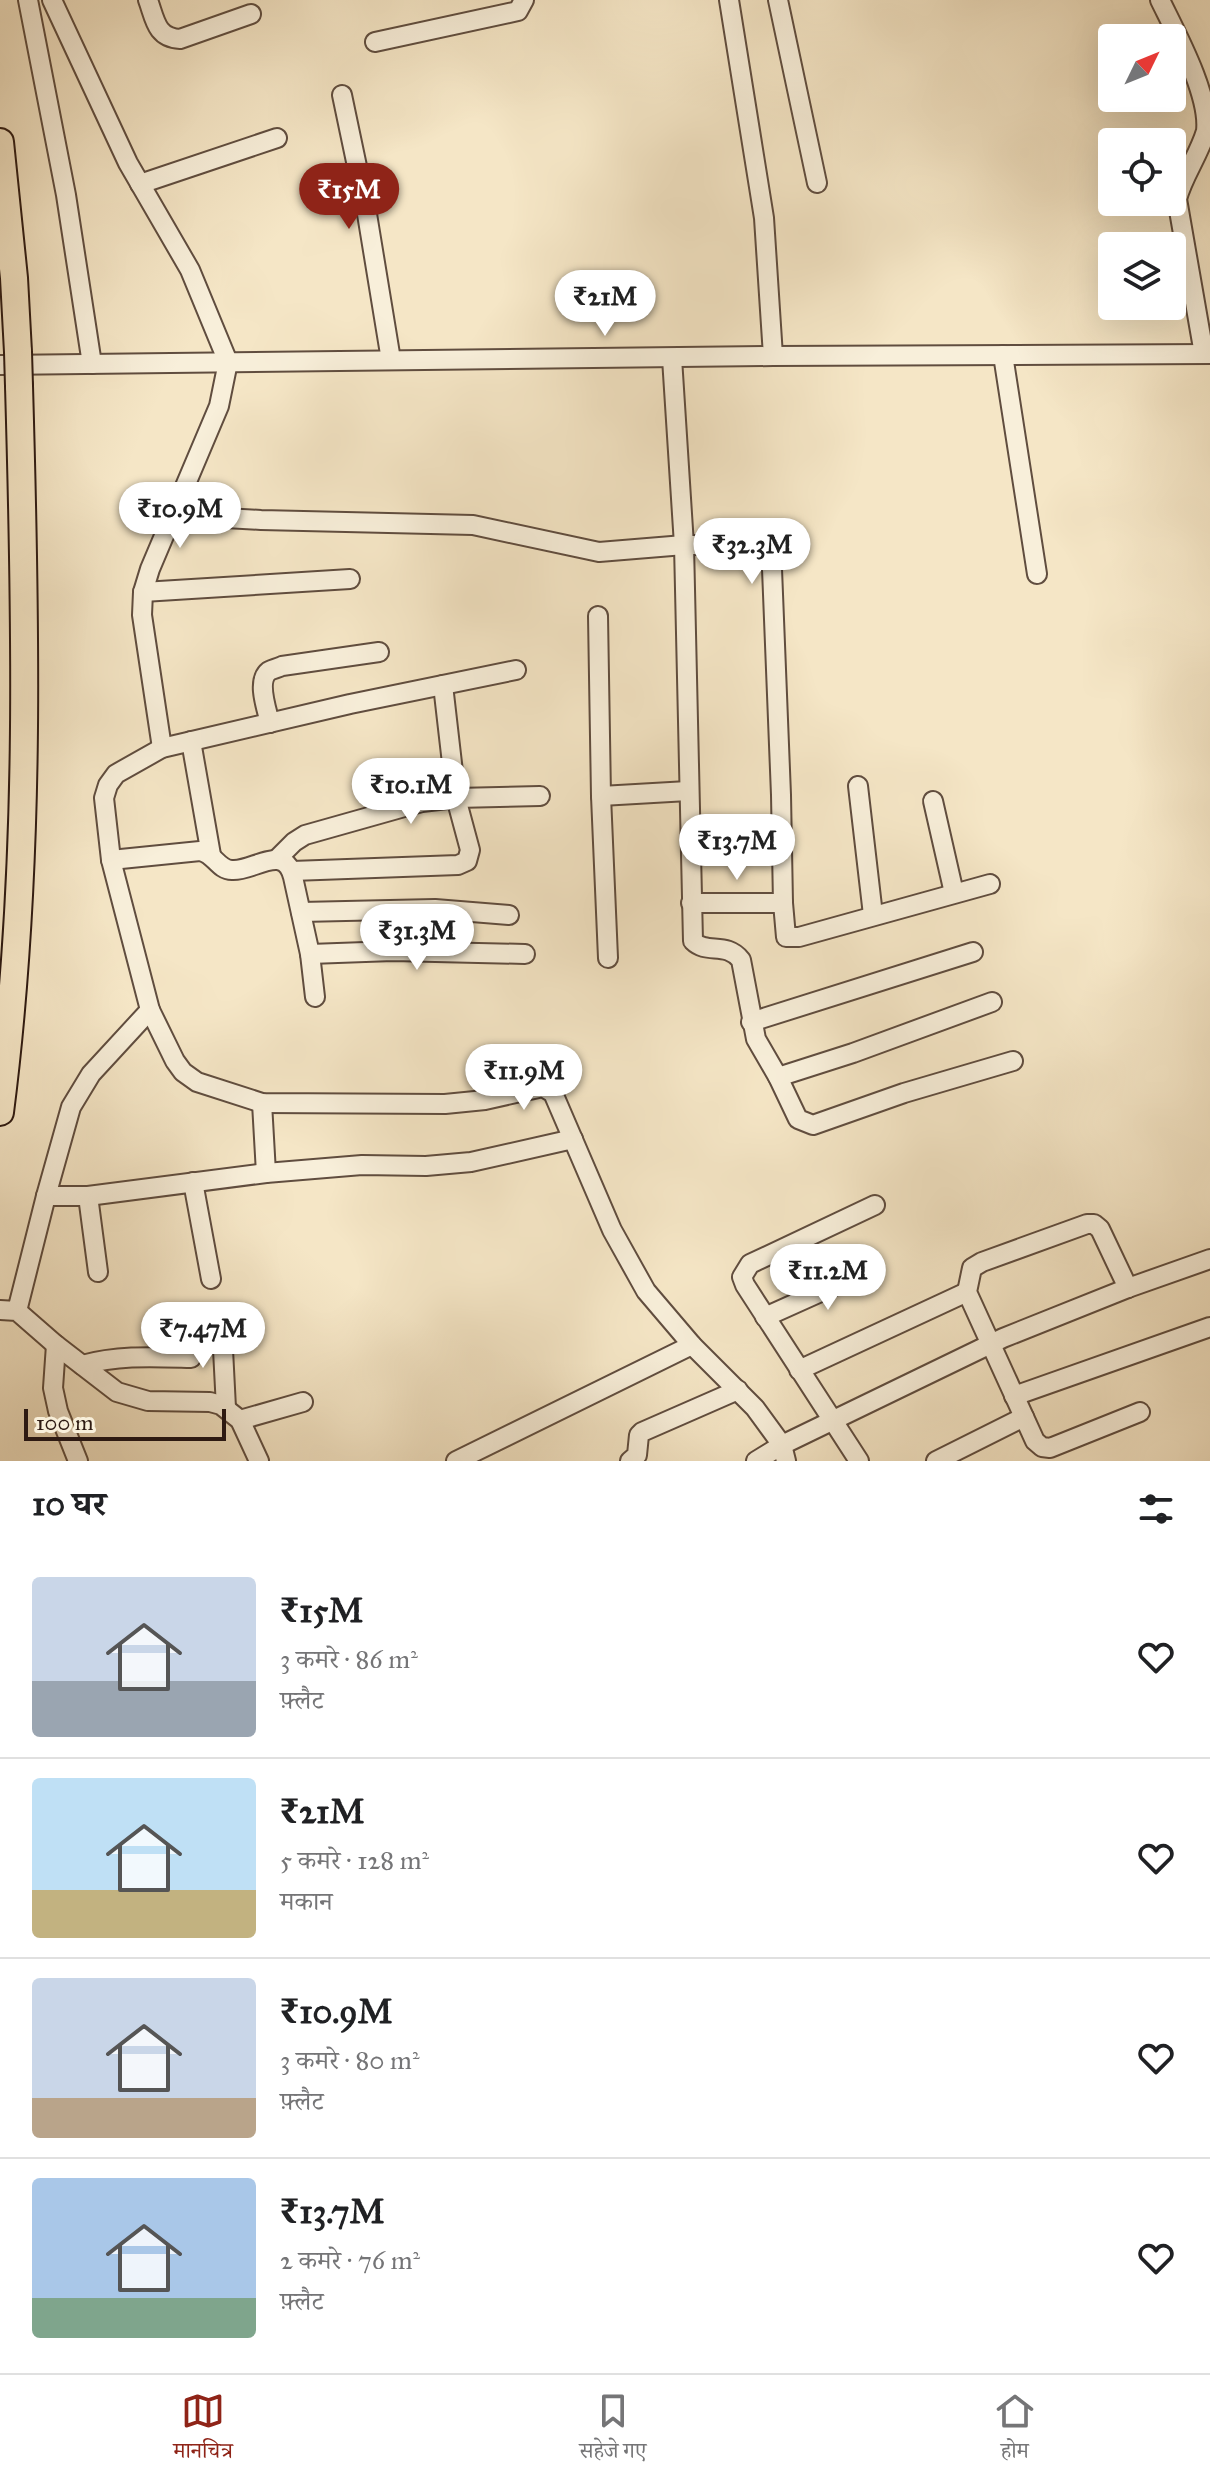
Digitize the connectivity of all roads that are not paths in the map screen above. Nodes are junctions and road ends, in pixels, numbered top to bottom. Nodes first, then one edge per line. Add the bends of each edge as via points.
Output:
1 (28, 0) edge
2 (52, 0) edge
3 (148, 0) edge
4 (524, 0) edge
5 (729, 0) edge
6 (778, 0) edge
7 (1160, 0) edge
8 (251, 14) dead end
9 (375, 42) dead end
10 (342, 95) dead end
11 (277, 138) dead end
12 (0, 142) edge
13 (817, 183) dead end
14 (140, 184) junction
15 (1207, 354) edge
16 (1003, 355) junction
17 (773, 356) junction
18 (672, 358) junction
19 (9, 359) edge
20 (391, 360) junction
21 (228, 362) junction
22 (92, 364) junction
23 (172, 515) junction
24 (684, 545) junction
25 (1037, 574) dead end
26 (350, 579) dead end
27 (143, 592) junction
28 (598, 616) dead end
29 (379, 652) dead end
30 (516, 670) dead end
31 (443, 685) junction
32 (270, 723) junction
33 (191, 741) junction
34 (162, 748) junction
35 (858, 786) dead end
36 (688, 791) junction
37 (540, 796) dead end
38 (601, 796) junction
39 (456, 798) junction
40 (933, 801) dead end
41 (211, 855) junction
42 (111, 860) junction
43 (285, 865) junction
44 (990, 884) dead end
45 (954, 893) junction
46 (691, 903) junction
47 (783, 903) junction
48 (301, 912) junction
49 (509, 915) dead end
50 (873, 915) junction
51 (973, 952) dead end
52 (310, 954) junction
53 (525, 954) dead end
54 (608, 958) dead end
55 (6, 994) edge
56 (315, 997) dead end
57 (992, 1002) dead end
58 (150, 1010) junction
59 (751, 1022) junction
60 (1013, 1061) dead end
61 (778, 1077) junction
62 (262, 1103) junction
63 (0, 1112) edge
64 (573, 1139) junction
65 (266, 1173) junction
66 (193, 1182) junction
67 (46, 1196) junction
68 (88, 1196) junction
69 (875, 1205) dead end
70 (1210, 1259) edge
71 (874, 1268) dead end
72 (98, 1272) dead end
73 (211, 1279) dead end
74 (1128, 1288) junction
75 (967, 1292) junction
76 (9, 1310) edge
77 (765, 1317) junction
78 (1210, 1327) edge
79 (222, 1330) dead end
80 (992, 1344) junction
81 (56, 1345) junction
82 (692, 1345) junction
83 (191, 1358) dead end
84 (82, 1365) junction
85 (799, 1370) junction
86 (738, 1390) junction
87 (1014, 1396) junction
88 (303, 1402) dead end
89 (226, 1408) junction
90 (1140, 1412) dead end
91 (1024, 1417) junction
92 (240, 1420) junction
93 (832, 1421) junction
94 (784, 1453) edge
95 (78, 1461) edge
96 (259, 1461) edge
97 (456, 1461) edge
98 (630, 1461) edge
99 (756, 1461) edge
100 (859, 1461) edge
101 (936, 1461) edge

1 - 22 street
2 - 14 street
3 - 8 street via 161,33 169,38 180,39
4 - 9 street via 518,11
5 - 17 street via 764,218
6 - 13 street
7 - 15 street via 1209,110 1199,154 1177,199
10 - 20 street
11 - 14 street
12 - 19 highway via 14,278
14 - 21 street via 190,270
15 - 16 street
16 - 17 street
16 - 25 street
17 - 18 street
18 - 20 street
18 - 24 street
19 - 22 street
19 - 55 highway, bridge via 19,386 25,662 20,886
20 - 21 street
21 - 22 street
21 - 23 street via 219,406
23 - 24 street via 473,525 599,552
23 - 27 street
24 - 36 street
24 - 47 street via 747,545 770,560
26 - 27 street
27 - 34 street
28 - 38 street
29 - 32 street via 269,672 263,689
30 - 31 street
31 - 32 street
31 - 39 street
32 - 33 street
33 - 34 street
33 - 41 street
34 - 42 street via 116,774 108,785 104,798
35 - 50 street
36 - 38 street
36 - 46 street
37 - 39 street
38 - 54 street
39 - 43 street via 422,802 305,835 294,842
39 - 43 street via 470,850 467,861 458,865
40 - 45 street
41 - 42 street via 200,851
41 - 43 street via 234,871
42 - 58 street
43 - 48 street
44 - 45 street
45 - 50 street
46 - 47 street
46 - 59 street via 691,937 696,945 727,949 741,960
47 - 50 street via 784,934 789,939
48 - 49 street via 435,909
48 - 52 street
51 - 59 street
52 - 53 street
52 - 56 street
55 - 63 highway
57 - 61 street
58 - 62 street via 183,1072 197,1082
58 - 67 street via 81,1089
59 - 61 street
60 - 61 street via 813,1125 798,1119
62 - 64 street via 445,1104 543,1087 553,1093
62 - 65 street
64 - 65 street via 471,1162
64 - 82 street via 629,1263
65 - 66 street
66 - 68 street
66 - 73 street
67 - 68 street
67 - 76 street
68 - 72 street
69 - 77 street via 750,1264 742,1277
70 - 74 street
71 - 77 street
74 - 75 street via 1100,1229 1087,1224 982,1262 972,1268
74 - 80 street
75 - 80 street
75 - 85 street
76 - 81 street
77 - 85 street
78 - 87 street
79 - 89 street
80 - 87 street
80 - 93 street
81 - 84 street
81 - 95 street via 53,1388
82 - 86 street
82 - 97 street
83 - 84 street via 125,1356
84 - 89 street via 128,1397 210,1402
85 - 93 street
86 - 94 street
86 - 98 street via 642,1432 637,1455
87 - 91 street
88 - 92 street
89 - 92 street
90 - 91 street via 1050,1448 1035,1441
91 - 101 street
92 - 96 street
93 - 94 street
93 - 100 street
94 - 99 street

